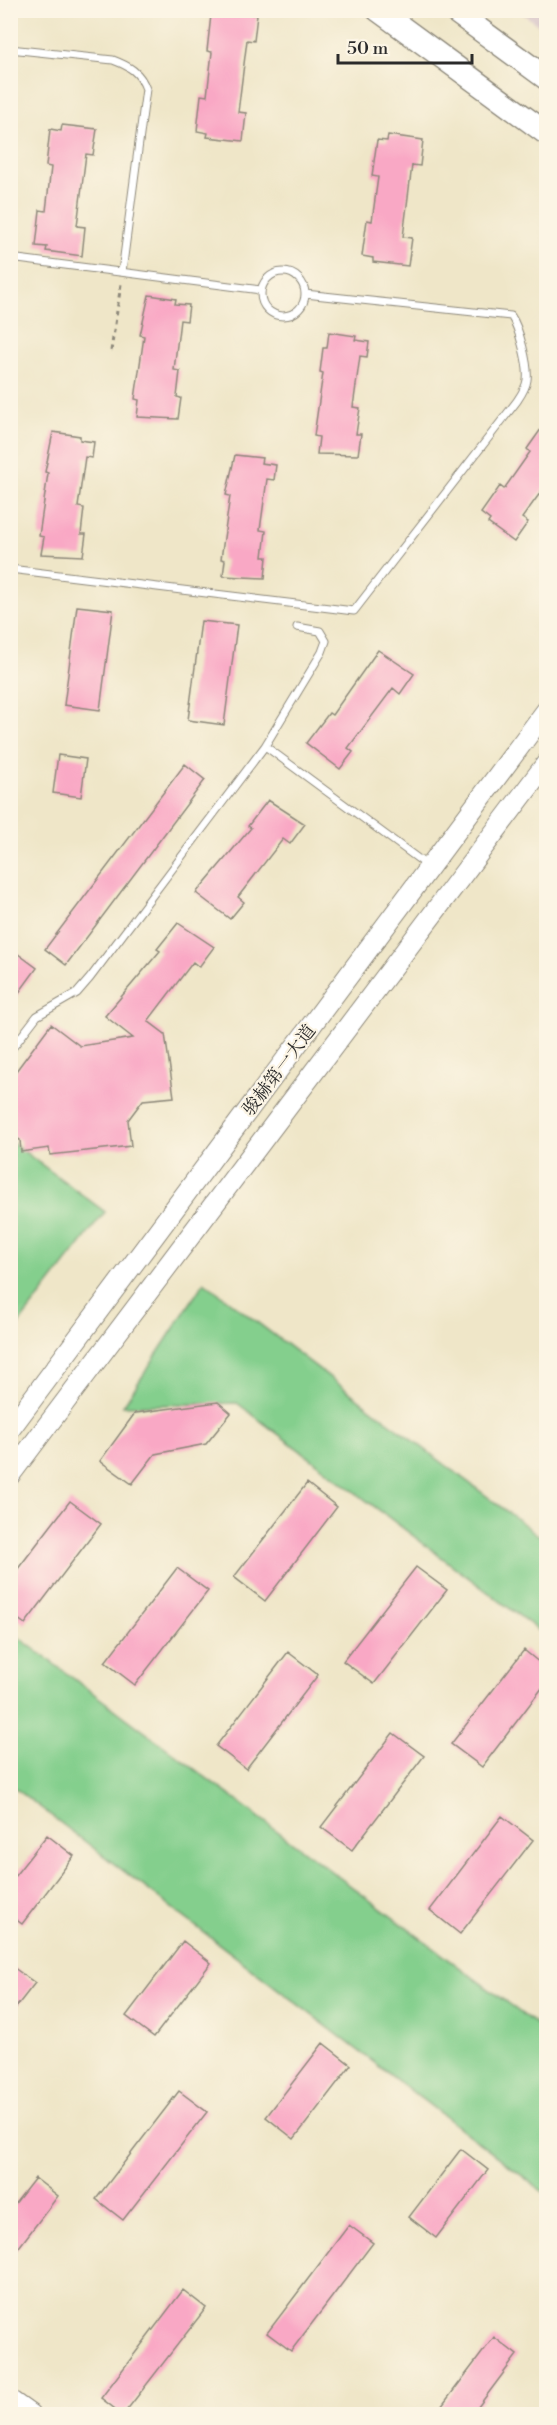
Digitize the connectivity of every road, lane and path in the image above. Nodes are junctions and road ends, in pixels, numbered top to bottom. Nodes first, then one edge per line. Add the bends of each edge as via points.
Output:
1 (378, 10) edge
2 (453, 10) edge
3 (10, 49) edge
4 (546, 78) edge
5 (546, 133) edge
6 (10, 258) edge
7 (122, 272) junction
8 (261, 290) junction
9 (305, 294) junction
10 (111, 351) dead end
11 (10, 569) edge
12 (297, 627) dead end
13 (546, 711) edge
14 (265, 746) junction
15 (546, 764) edge
16 (430, 867) junction
17 (10, 1051) edge
18 (10, 1429) edge
19 (10, 1475) edge
20 (10, 2399) edge
21 (31, 2415) edge

1 - 5 highway
2 - 4 highway
3 - 7 lane via 112,60 128,65 143,80 146,89
6 - 7 lane
7 - 8 lane
7 - 10 path
8 - 9 lane via 274,273 288,272 300,280
8 - 9 lane via 268,310 281,316 295,312
9 - 11 lane via 511,316 517,324 527,372 517,401 354,611
12 - 14 lane via 320,631 326,641
13 - 16 main road, 骏赫第一大道
14 - 16 lane
14 - 17 lane via 90,978 77,993 37,1016
15 - 19 main road, 骏赫第一大道
16 - 18 main road, 骏赫第一大道
20 - 21 street

